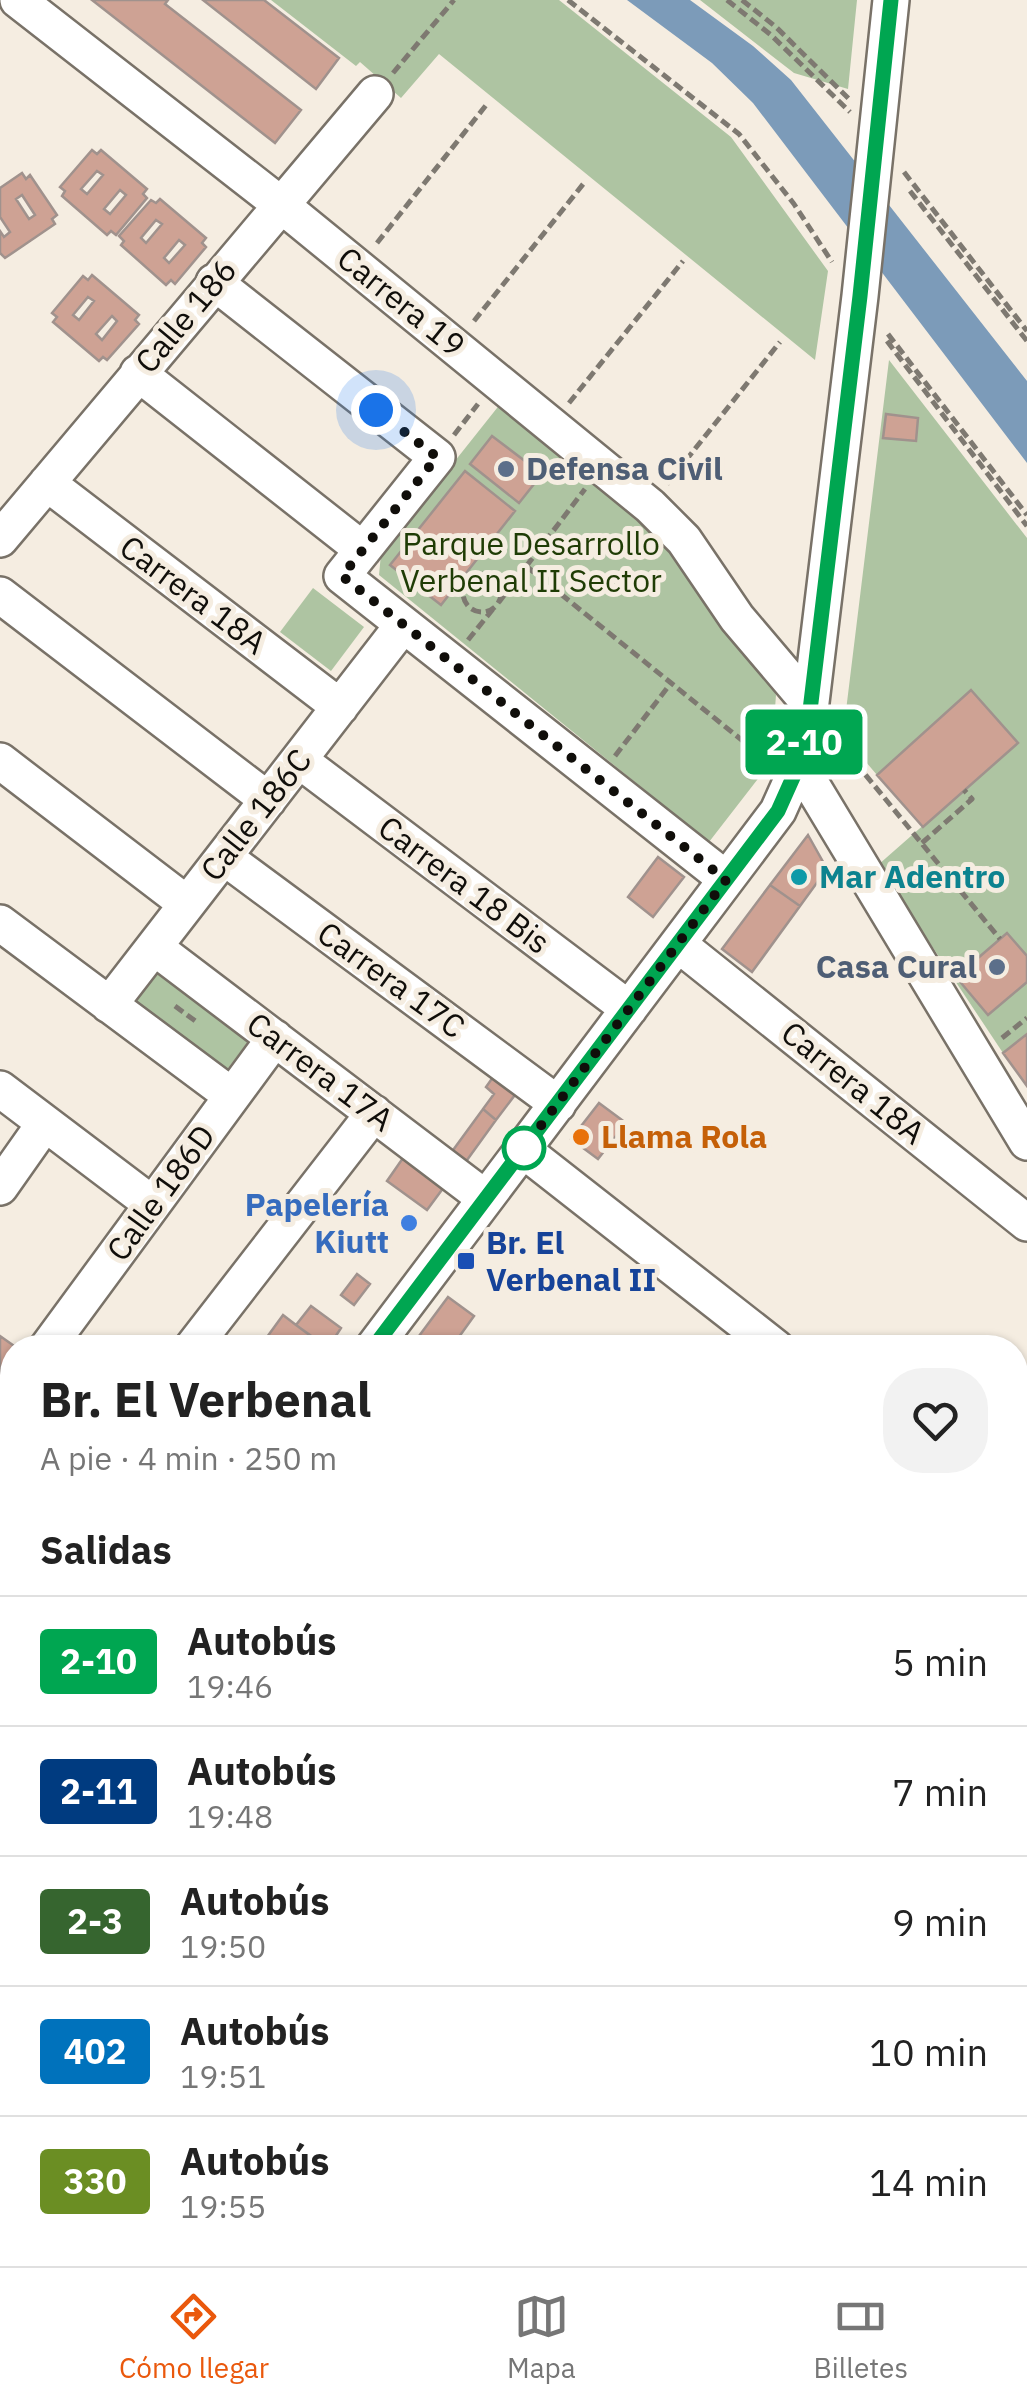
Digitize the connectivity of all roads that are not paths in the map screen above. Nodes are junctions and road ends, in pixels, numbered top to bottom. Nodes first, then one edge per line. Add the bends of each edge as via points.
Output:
1 (18, 0) edge
2 (891, 0) edge
3 (375, 94) road end
4 (280, 204) junction
5 (214, 282) junction
6 (138, 373) junction
7 (47, 483) junction
8 (0, 539) edge
9 (353, 563) junction
10 (0, 595) edge
11 (403, 624) junction
12 (819, 627) junction
13 (752, 636) junction
14 (340, 707) junction
15 (819, 717) junction
16 (299, 760) junction
17 (0, 761) edge
18 (788, 766) junction
19 (268, 800) junction
20 (224, 857) junction
21 (726, 880) junction
22 (187, 904) junction
23 (0, 923) edge
24 (678, 944) junction
25 (154, 947) junction
26 (109, 1005) junction
27 (629, 1009) junction
28 (275, 1038) junction
29 (0, 1089) edge
30 (232, 1096) junction
31 (558, 1104) junction
32 (374, 1113) junction
33 (45, 1123) junction
34 (1027, 1142) edge
35 (522, 1149) junction
36 (0, 1187) edge
37 (486, 1198) junction
38 (152, 1204) junction
39 (1027, 1223) edge
40 (56, 1335) edge
41 (202, 1335) edge
42 (382, 1335) edge
43 (759, 1335) edge

1 - 4 street, Carrera 19
2 - 12 street
3 - 4 street, Calle 186
4 - 5 street, Calle 186
4 - 13 street, Carrera 19 via 650,506 684,540
5 - 6 street, Calle 186
5 - 9 street via 437,457
6 - 7 street, Calle 186
6 - 9 street
7 - 8 street, Calle 186
7 - 14 street, Carrera 18A
9 - 11 street
10 - 19 street
11 - 14 street, Calle 186C
11 - 21 street
12 - 13 street via 790,650
12 - 15 street
13 - 15 street, Carrera 19
14 - 16 street, Calle 186C
15 - 18 street
16 - 19 street, Calle 186C
16 - 27 street, Carrera 18 Bis
17 - 22 street
18 - 21 street via 778,811
18 - 34 street
19 - 20 street, Calle 186C
20 - 22 street, Calle 186C
20 - 31 street, Carrera 17C
21 - 24 street
22 - 25 street, Calle 186C
23 - 26 street
24 - 27 street
24 - 39 street, Carrera 18A
25 - 26 street, Calle 186C
25 - 28 street, Carrera 17A
26 - 30 street
27 - 31 street
28 - 30 street, Calle 186D
28 - 32 street, Carrera 17A
29 - 33 street
30 - 38 street, Calle 186D
31 - 35 street
32 - 37 street, Carrera 17A
32 - 41 street
33 - 36 street
33 - 38 street
35 - 37 street
35 - 43 street
37 - 42 street
38 - 40 street, Calle 186D

